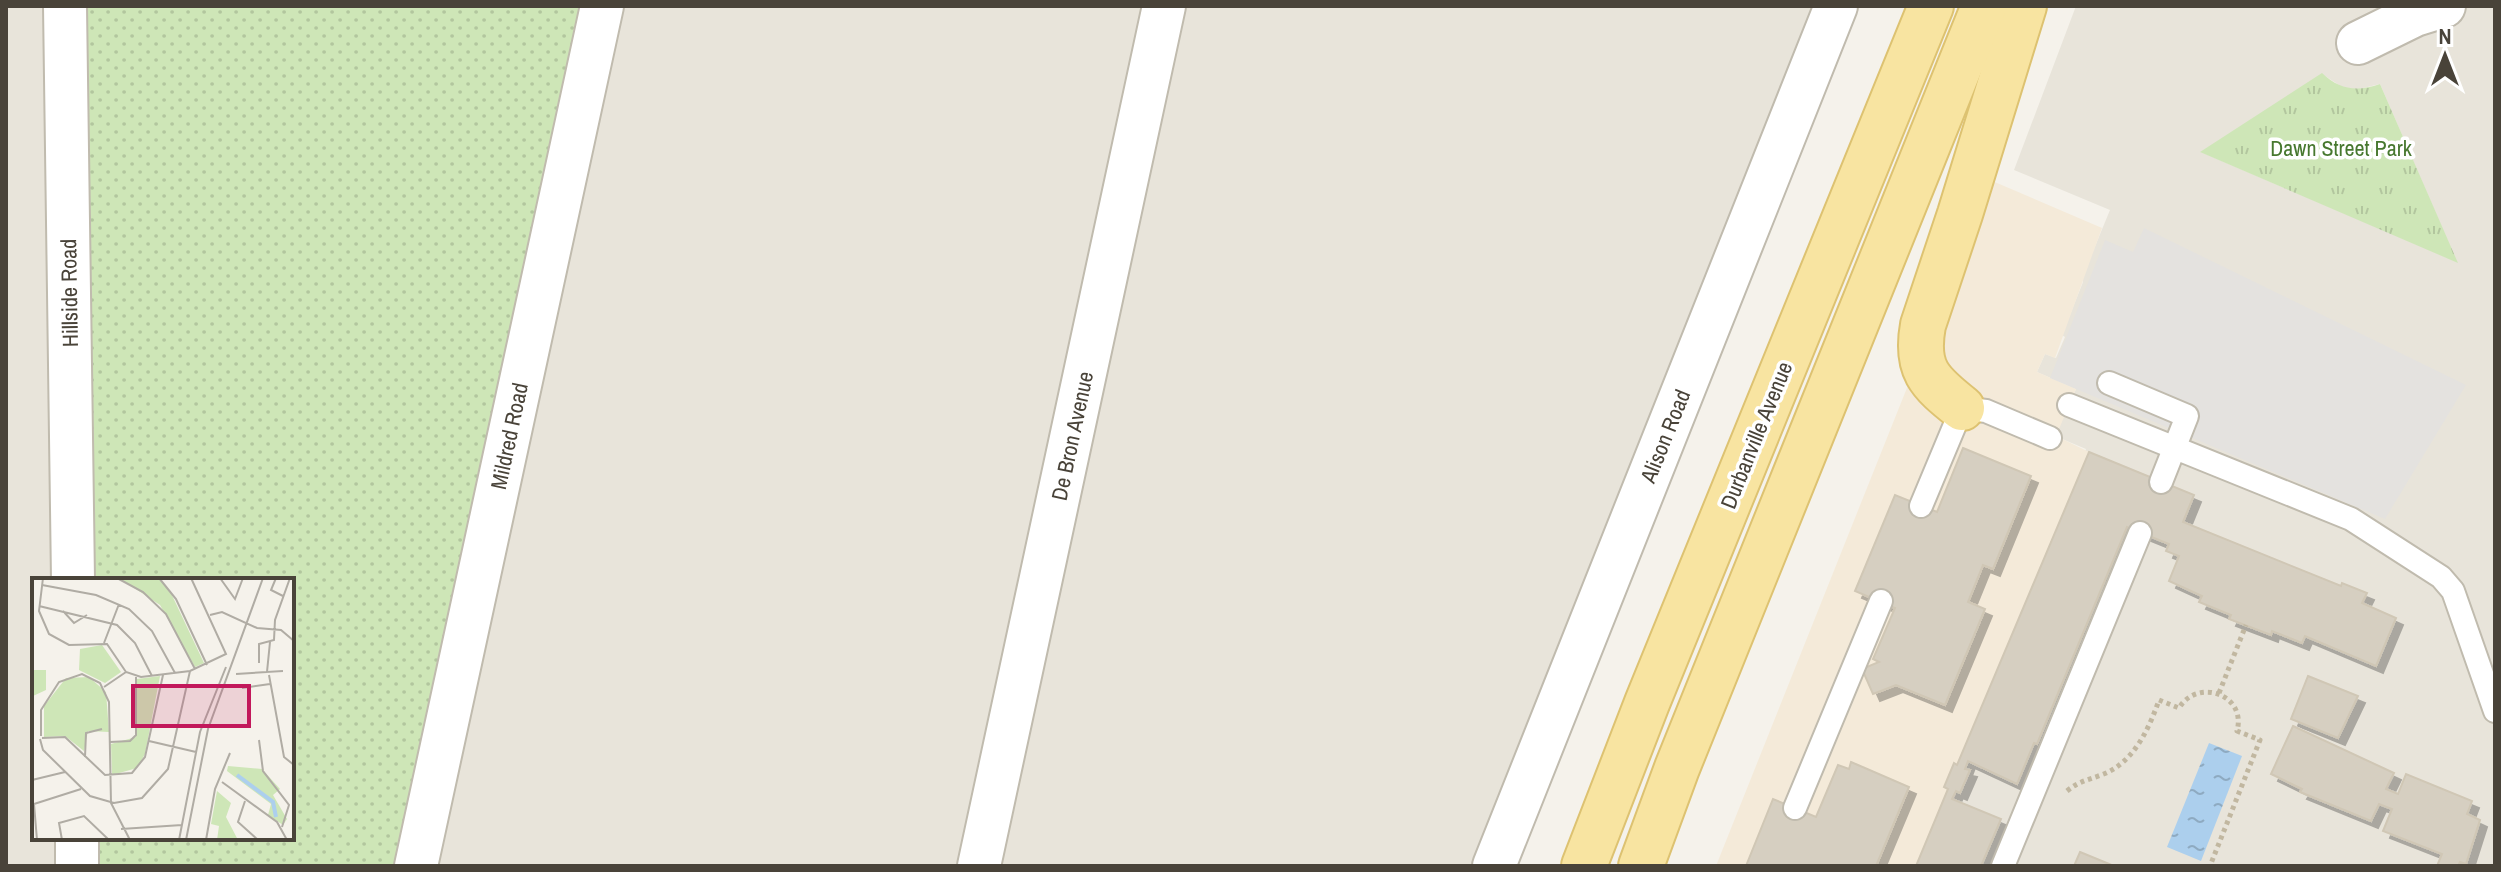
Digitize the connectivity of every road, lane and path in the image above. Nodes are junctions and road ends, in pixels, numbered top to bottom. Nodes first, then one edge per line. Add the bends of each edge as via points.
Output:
1 (65, 6) edge
2 (602, 6) edge
3 (1164, 6) edge
4 (1836, 6) edge
5 (1931, 6) edge
6 (1984, 6) edge
7 (2024, 6) edge
8 (2444, 6) edge
9 (2358, 43) dead end
10 (2109, 383) dead end
11 (2069, 405) dead end
12 (1962, 408) junction
13 (2050, 438) dead end
14 (2174, 448) junction
15 (2161, 482) dead end
16 (1921, 506) dead end
17 (2140, 533) dead end
18 (73, 578) edge
19 (1881, 601) dead end
20 (2246, 625) dead end
21 (2219, 693) junction
22 (2495, 711) edge
23 (2032, 794) junction
24 (1795, 808) dead end
25 (77, 840) edge
26 (77, 866) edge
27 (416, 866) edge
28 (979, 866) edge
29 (1494, 866) edge
30 (1584, 866) edge
31 (1641, 866) edge
32 (2003, 866) edge
33 (2210, 866) edge

1 - 18 street, Hillside Road
2 - 27 street, Mildred Road
3 - 28 street, De Bron Avenue
4 - 29 street, Alison Road
5 - 30 main road, Durbanville Avenue
6 - 31 main road
7 - 12 main road via 1919,342 1924,371 1933,385
8 - 9 street
10 - 14 lane via 2187,416
11 - 14 lane
12 - 13 lane via 1986,411
12 - 16 lane
14 - 15 lane
14 - 22 lane via 2351,519 2441,577 2453,591
17 - 23 lane
19 - 24 lane
20 - 21 path
21 - 23 path via 2194,694 2179,708 2159,700 2130,754 2101,776 2078,782 2060,805
21 - 33 path via 2237,711 2237,731 2260,740
23 - 32 lane
25 - 26 street

